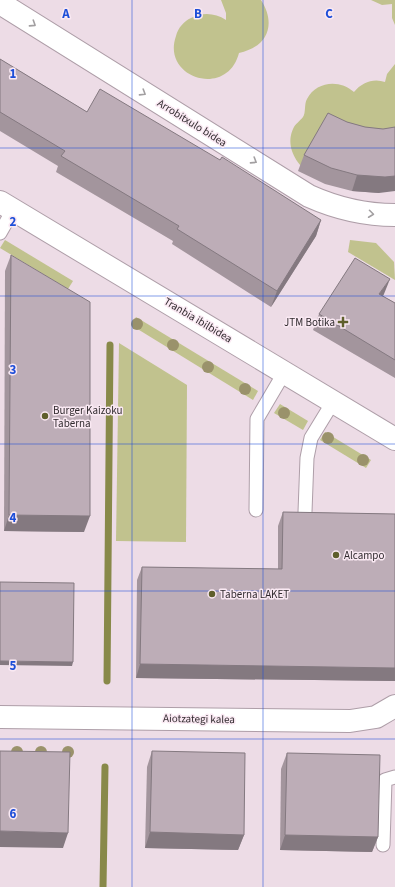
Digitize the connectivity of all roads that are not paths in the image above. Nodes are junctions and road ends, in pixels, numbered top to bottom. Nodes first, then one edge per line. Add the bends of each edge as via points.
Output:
1 (0, 3) edge
2 (7, 206) edge
3 (395, 215) edge
4 (0, 232) edge
5 (284, 372) junction
6 (333, 402) junction
7 (395, 439) edge
8 (256, 510) dead end
9 (305, 512) edge
10 (395, 706) edge
11 (0, 717) edge
12 (395, 777) edge
13 (383, 845) dead end

1 -> 3 street, Arrobitxulo bidea via 310,196 331,206 353,212
2 - 4 lane
2 - 5 street, Tranbia ibilbidea
5 - 6 street, Tranbia ibilbidea
5 - 8 lane via 257,419
6 - 7 street, Tranbia ibilbidea
6 - 9 lane via 311,438 307,458
10 - 11 street, Aiotzategi kalea via 376,717 350,721
12 - 13 lane via 385,780

